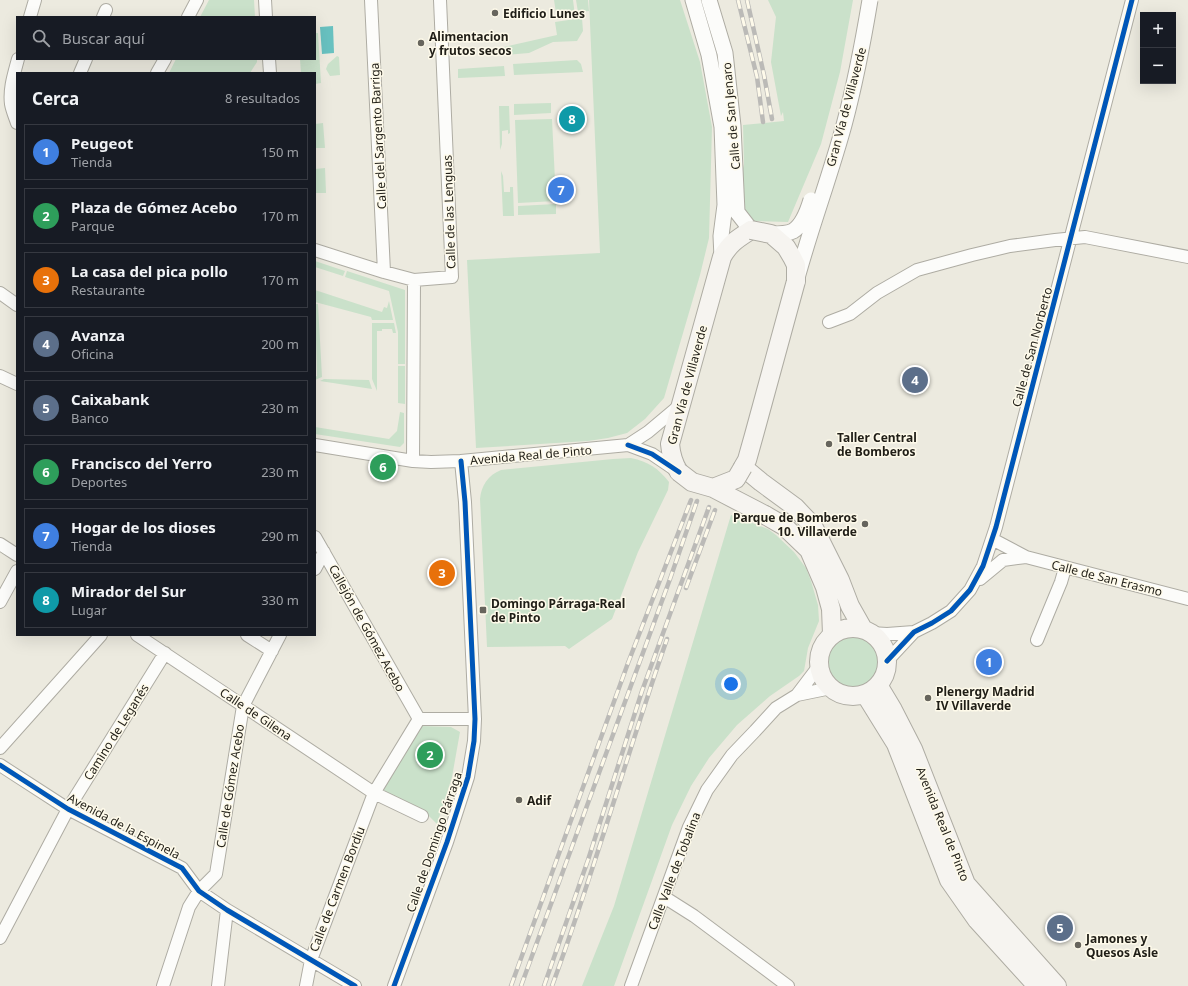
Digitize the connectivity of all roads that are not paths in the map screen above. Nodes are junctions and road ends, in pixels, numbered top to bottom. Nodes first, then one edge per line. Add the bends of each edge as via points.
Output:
1 (35, 0) edge
2 (197, 0) edge
3 (265, 0) edge
4 (371, 0) edge
5 (440, 0) edge
6 (693, 0) edge
7 (709, 0) edge
8 (862, 0) edge
9 (870, 0) edge
10 (1132, 0) edge
11 (30, 16) edge
12 (189, 16) edge
13 (266, 16) edge
14 (18, 60) edge
15 (86, 60) edge
16 (164, 60) edge
17 (269, 60) edge
18 (80, 72) edge
19 (158, 72) edge
20 (270, 72) edge
21 (16, 120) edge
22 (728, 126) junction
23 (750, 230) junction
24 (771, 234) junction
25 (1071, 239) junction
26 (316, 250) edge
27 (722, 257) junction
28 (1188, 257) edge
29 (384, 272) junction
30 (414, 280) junction
31 (796, 281) junction
32 (0, 294) edge
33 (16, 304) edge
34 (829, 322) dead end
35 (0, 376) edge
36 (16, 384) edge
37 (680, 406) junction
38 (316, 445) edge
39 (628, 445) junction
40 (412, 461) junction
41 (461, 461) junction
42 (743, 467) junction
43 (679, 472) junction
44 (713, 488) junction
45 (316, 539) edge
46 (992, 539) junction
47 (0, 544) edge
48 (324, 552) junction
49 (16, 554) edge
50 (1026, 557) junction
51 (316, 567) edge
52 (1065, 568) junction
53 (16, 573) edge
54 (975, 583) junction
55 (1188, 599) edge
56 (0, 602) edge
57 (867, 631) junction
58 (914, 632) junction
59 (832, 634) junction
60 (100, 636) edge
61 (140, 636) edge
62 (249, 636) edge
63 (280, 636) edge
64 (1037, 640) dead end
65 (272, 651) junction
66 (165, 653) junction
67 (887, 661) junction
68 (819, 666) junction
69 (831, 688) junction
70 (872, 689) junction
71 (797, 696) junction
72 (243, 706) junction
73 (419, 719) junction
74 (475, 719) junction
75 (0, 748) edge
76 (0, 765) edge
77 (374, 793) junction
78 (68, 809) junction
79 (422, 816) dead end
80 (199, 891) junction
81 (664, 897) junction
82 (227, 910) junction
83 (0, 938) edge
84 (311, 960) junction
85 (163, 986) edge
86 (218, 986) edge
87 (306, 986) edge
88 (355, 986) edge
89 (394, 986) edge
90 (631, 986) edge
91 (788, 986) edge
92 (1037, 986) edge
93 (1057, 986) edge

1 - 11 street
2 - 12 street
3 - 13 street
4 - 29 street, Calle del Sargento Barriga
5 - 30 street, Calle de las Lenguas via 452,277
6 - 22 street, Calle de San Jenaro
7 - 22 street, Calle de San Jenaro via 725,53
8 - 24 street, Gran Vía de Villaverde, bridge via 845,85 806,214 794,230
9 - 31 street, Gran Vía de Villaverde, bridge via 860,60 844,125
10 - 25 street, Calle de San Norberto
14 - 21 street via 11,91 11,106
15 - 18 street
16 - 19 street
17 - 20 street
22 - 23 street, Calle de San Jenaro via 737,212
22 - 27 street, Calle de San Jenaro
23 - 24 main road, Gran Vía de Villaverde, bridge
23 - 27 main road, Gran Vía de Villaverde via 734,240
24 - 31 main road, Gran Vía de Villaverde, bridge via 792,257 796,265
25 - 28 street via 1086,237
25 - 34 street via 1010,246 917,270 877,293 850,314
25 - 46 street, Calle de San Norberto
26 - 29 street
27 - 37 main road, Gran Vía de Villaverde
29 - 30 street
30 - 40 street
31 - 42 main road, Gran Vía de Villaverde via 754,436
32 - 33 street
35 - 36 street
37 - 39 street, Avenida Real de Pinto
37 - 43 main road, Gran Vía de Villaverde via 670,444 670,453
38 - 40 street, Avenida Real de Pinto
39 - 41 street, Avenida Real de Pinto
39 - 43 street, Avenida Real de Pinto via 652,454
40 - 41 street, Avenida Real de Pinto
41 - 74 street, Calle de Domingo Párraga
42 - 44 main road, Gran Vía de Villaverde, bridge via 736,479
42 - 57 main road via 795,508 813,526 850,606
43 - 44 main road, bridge via 692,482
44 - 59 main road, bridge via 784,526 809,550 825,586 831,609
45 - 48 street, Callejón de Gómez Acebo
46 - 50 street, Calle de San Erasmo
46 - 54 street, Calle de San Norberto via 984,566
47 - 49 street
48 - 51 street
48 - 73 street, Callejón de Gómez Acebo
50 - 52 street, Calle de San Erasmo
50 - 54 street, Calle de San Erasmo via 1003,560
52 - 55 street, Calle de San Erasmo
52 - 64 street
53 - 56 street
54 - 58 street, Calle de San Norberto via 951,611
57 - 58 street, Calle de San Norberto via 887,634
57 - 59 main road via 847,628
57 - 67 main road via 883,644
58 - 67 street, Calle de San Norberto
59 - 68 main road via 824,643
60 - 75 street
61 - 66 street, Calle de Gilena
62 - 65 street
63 - 65 street, Calle de Gómez Acebo
65 - 72 street, Calle de Gómez Acebo
66 - 72 street, Calle de Gilena
66 - 78 street, Camino de Leganés
67 - 70 main road via 886,672
68 - 69 main road via 823,678
68 - 71 street, Calle Valle de Tobalina
69 - 70 main road via 842,694 856,696
69 - 71 street, Calle Valle de Tobalina
70 - 92 main road, Avenida Real de Pinto via 949,880 977,920
70 - 93 main road, Avenida Real de Pinto via 893,710 913,750 966,884
71 - 81 street, Calle Valle de Tobalina via 776,708 732,755 707,790 689,827
72 - 77 street, Calle de Gilena
72 - 80 street, Calle de Gómez Acebo via 216,874
73 - 74 street
73 - 77 street, Calle de Carmen Bordiu
74 - 89 street, Calle de Domingo Párraga via 468,777
76 - 78 street, Avenida de la Espinela
77 - 79 street, Calle de Gilena
77 - 84 street, Calle de Carmen Bordiu
78 - 80 street, Avenida de la Espinela via 182,868
78 - 83 street, Camino de Leganés
80 - 82 street, Avenida de la Espinela
80 - 85 street, Calle de Gómez Acebo via 188,907
81 - 90 street, Calle Valle de Tobalina
81 - 91 street via 694,916
82 - 84 street, Avenida de la Espinela
82 - 86 street
84 - 87 street, Calle de Carmen Bordiu
84 - 88 street, Avenida de la Espinela

